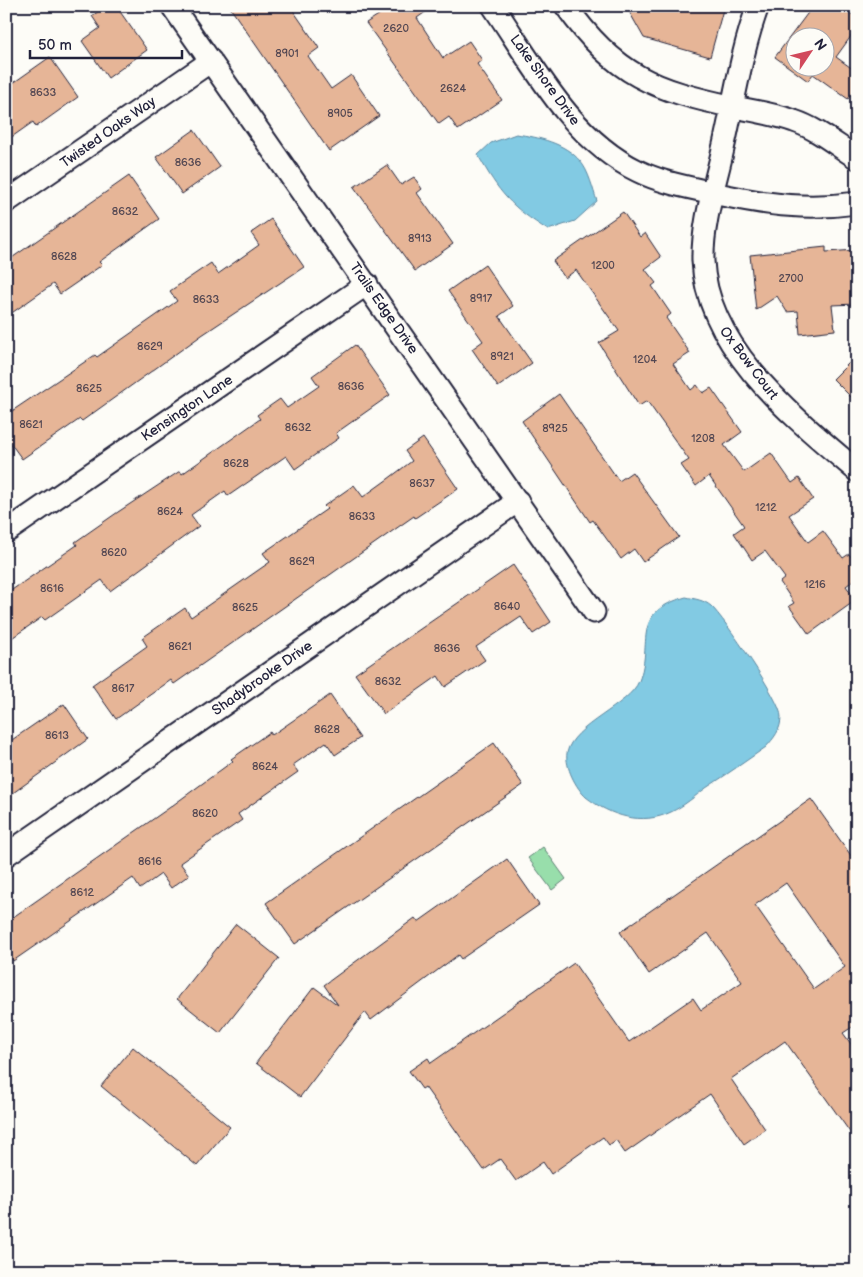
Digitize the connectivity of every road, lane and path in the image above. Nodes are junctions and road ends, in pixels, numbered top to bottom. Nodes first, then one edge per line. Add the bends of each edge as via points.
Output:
1 (172, 6) edge
2 (493, 6) edge
3 (566, 6) edge
4 (758, 6) edge
5 (210, 62) junction
6 (733, 106) junction
7 (857, 158) edge
8 (714, 193) junction
9 (6, 202) edge
10 (857, 203) edge
11 (367, 284) junction
12 (857, 471) edge
13 (518, 501) junction
14 (6, 532) edge
15 (594, 612) dead end
16 (6, 855) edge

1 - 5 street, Trails Edge Drive
2 - 8 street, Lake Shore Drive via 564,109 590,139 640,172
3 - 6 street via 603,52 635,75 671,92
4 - 6 street
5 - 9 street, Twisted Oaks Way
5 - 11 street, Trails Edge Drive
6 - 7 street via 808,126
6 - 8 street
8 - 10 street, Lake Shore Drive via 780,206 822,208
8 - 12 street, Ox Bow Court via 703,259 708,292 719,322 776,400
11 - 13 street, Trails Edge Drive
11 - 14 street, Kensington Lane
13 - 15 street, Trails Edge Drive
13 - 16 street, Shadybrooke Drive

